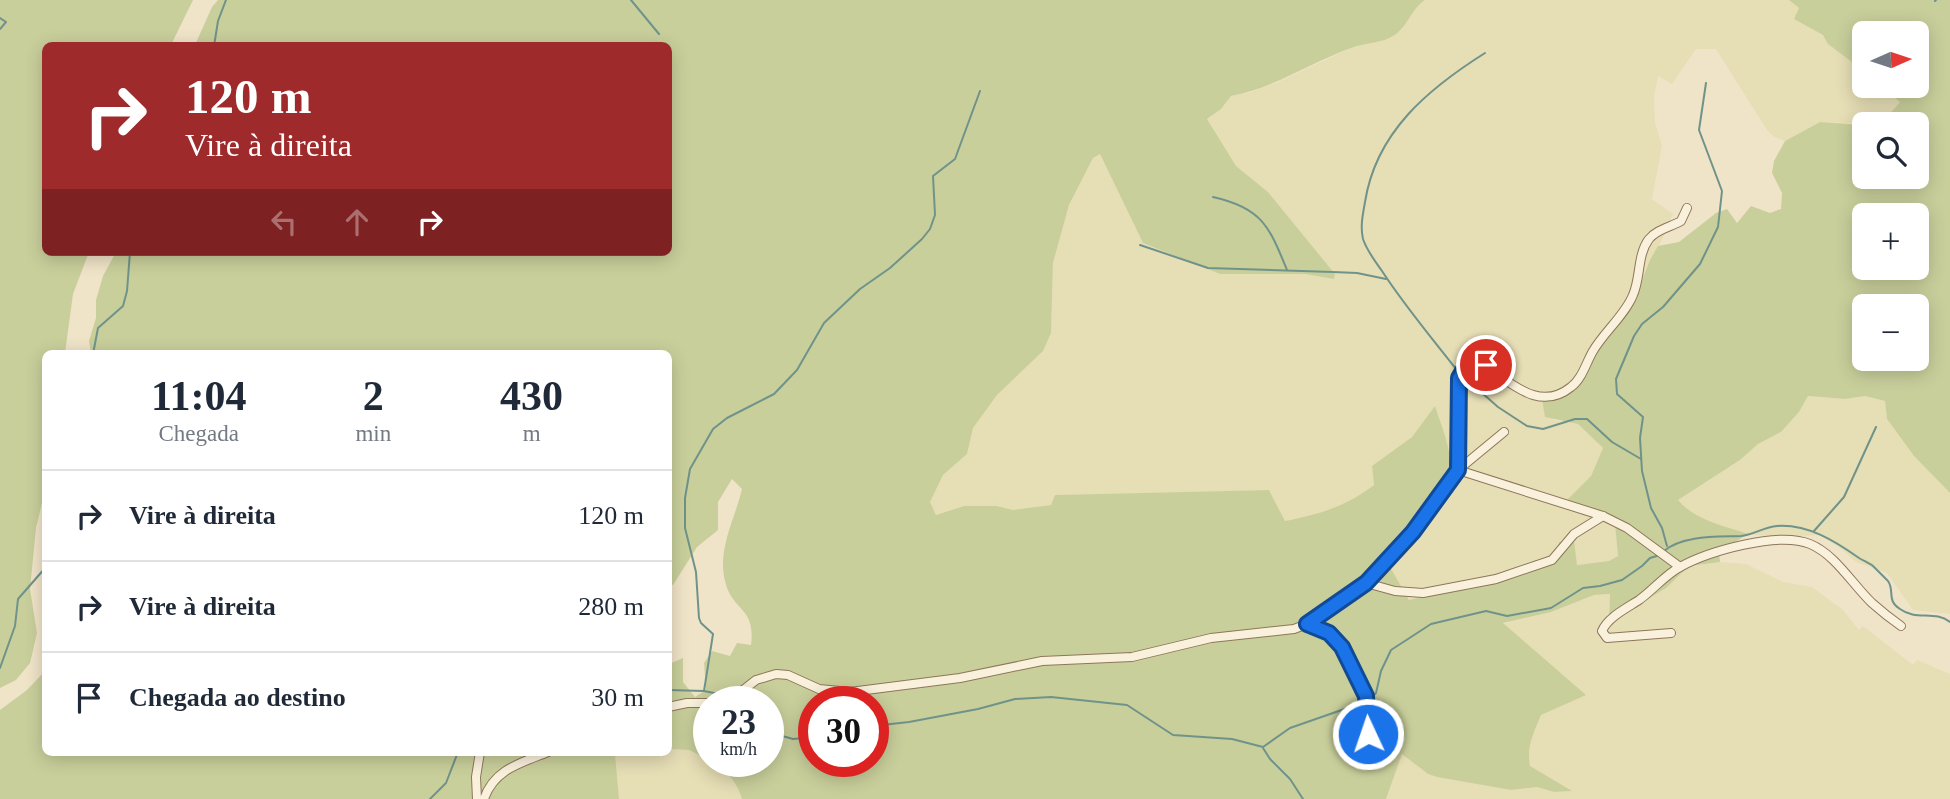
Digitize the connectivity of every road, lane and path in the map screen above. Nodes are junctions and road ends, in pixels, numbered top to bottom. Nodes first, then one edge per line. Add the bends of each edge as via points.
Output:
1 (1687, 208) dead end
2 (1504, 432) dead end
3 (1458, 470) junction
4 (1604, 516) junction
5 (1680, 567) junction
6 (1366, 583) junction
7 (1307, 624) junction
8 (1901, 626) dead end
9 (1671, 633) dead end
10 (748, 686) edge
11 (693, 703) edge
12 (672, 706) edge
13 (1368, 734) dead end
14 (479, 756) edge
15 (538, 756) edge
16 (477, 799) edge
17 (484, 799) edge

1 - 3 street via 1681,221 1650,238 1632,298 1605,332 1574,385 1559,395 1536,397 1486,365 1468,363 1459,378
2 - 3 street
3 - 4 street
3 - 6 street via 1413,532
4 - 5 street
4 - 6 street via 1574,534 1552,560 1496,579 1423,593
5 - 8 street via 1759,541 1812,544
5 - 9 street via 1606,623 1602,631 1607,638 1617,639
6 - 7 street
7 - 10 street via 1211,638 1132,657 1042,661 960,678 850,692 819,689 776,674
7 - 13 street via 1329,633 1342,647 1366,696
11 - 12 street
14 - 16 street
15 - 17 street via 506,769 495,778

